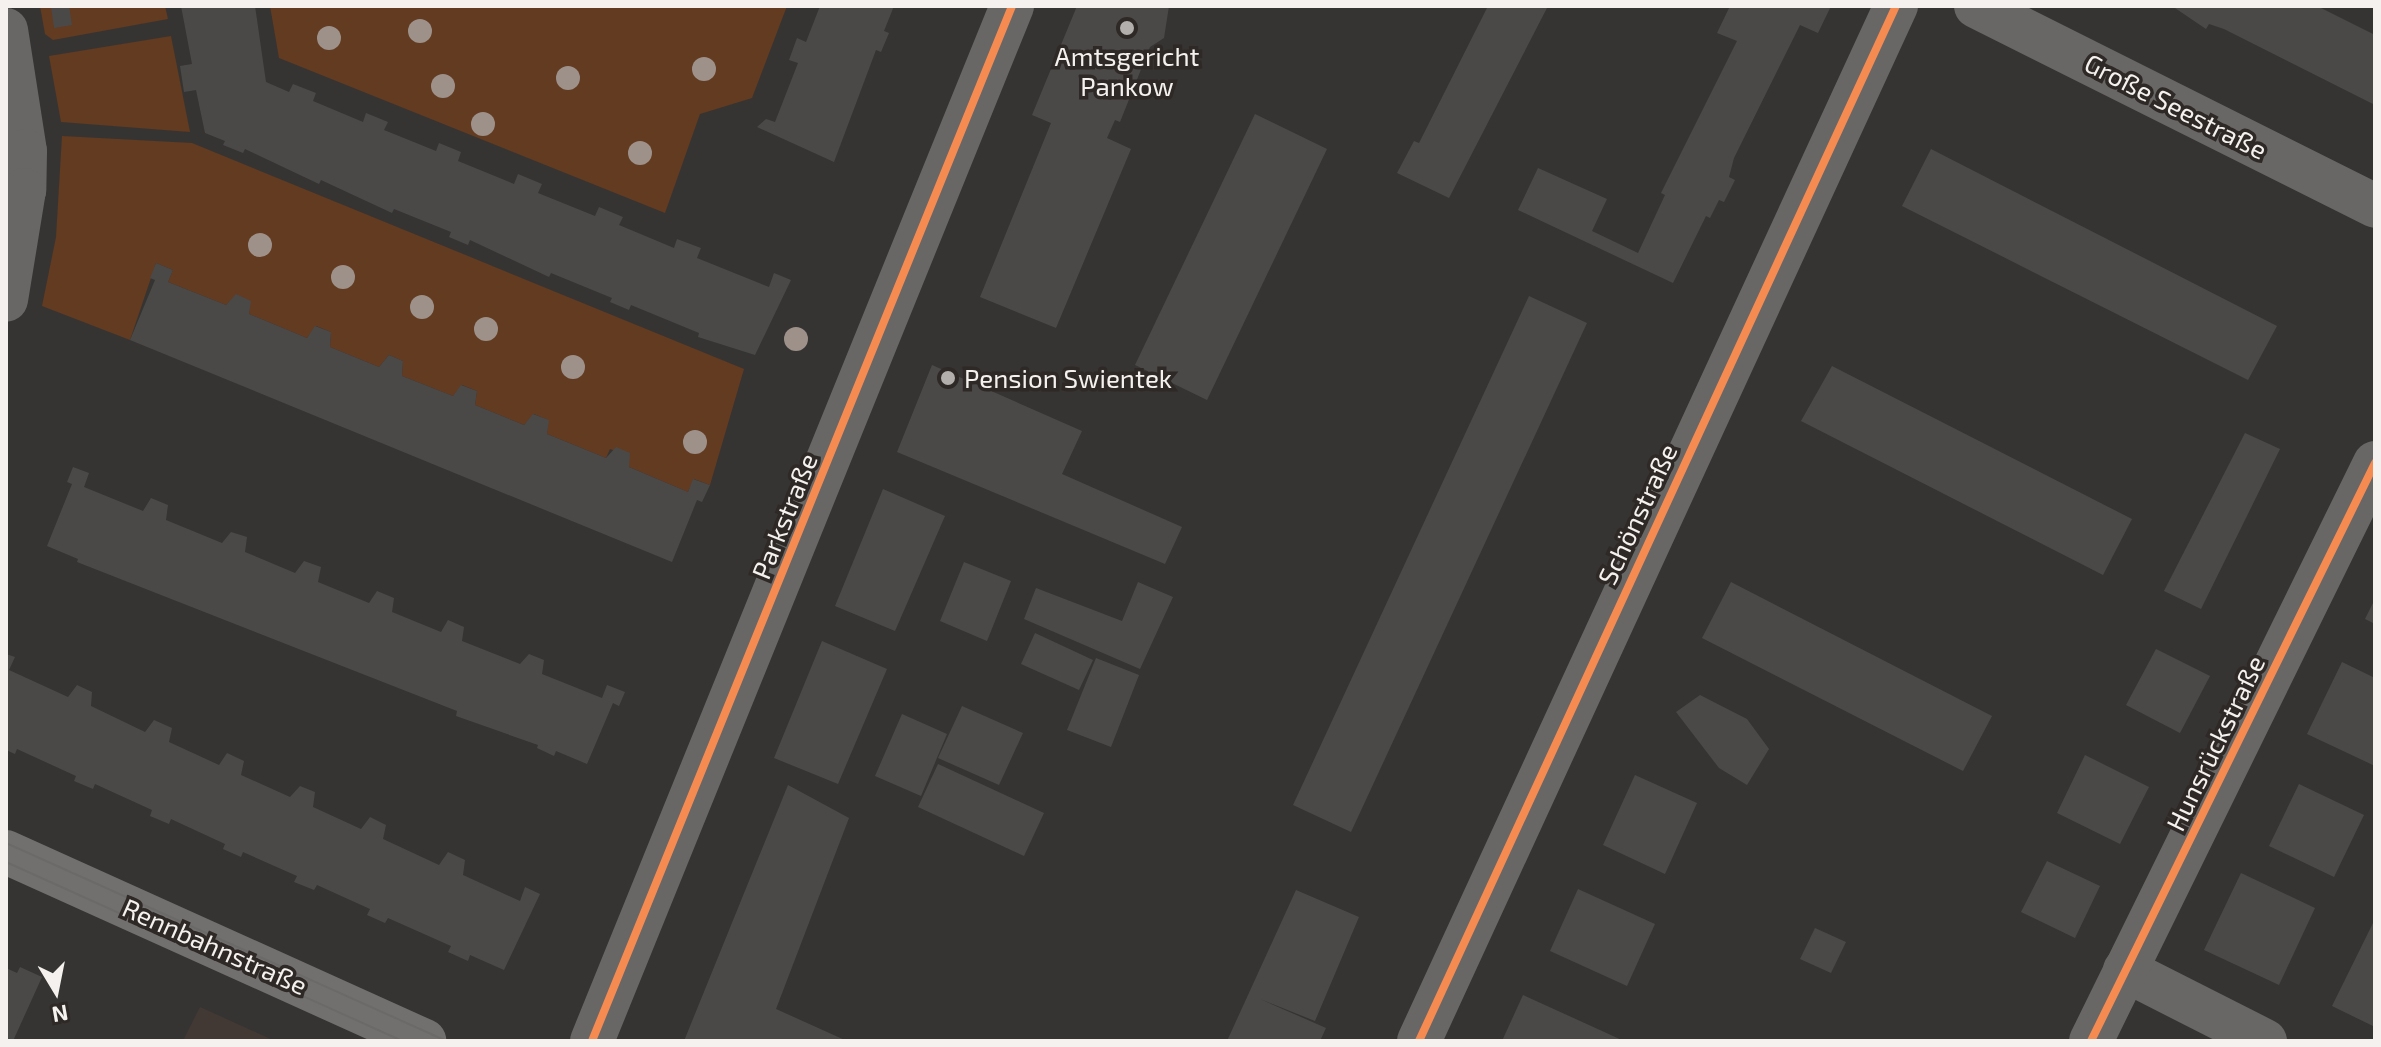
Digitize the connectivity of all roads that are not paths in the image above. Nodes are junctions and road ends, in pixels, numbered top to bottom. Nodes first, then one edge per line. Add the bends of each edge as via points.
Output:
1 (1012, 6) edge
2 (1896, 6) edge
3 (1976, 6) edge
4 (6, 30) edge
5 (2375, 206) edge
6 (6, 300) edge
7 (2375, 463) edge
8 (6, 852) edge
9 (2125, 970) junction
10 (424, 1041) edge
11 (592, 1041) edge
12 (1419, 1041) edge
13 (2091, 1041) edge
14 (2265, 1041) edge

1 - 11 street, Parkstraße
2 - 12 street, Schönstraße
3 - 5 street, Große Seestraße
4 - 6 street via 25,151
7 - 9 street, Hunsrückstraße
8 - 10 main road, Rennbahnstraße
9 - 13 street, Hunsrückstraße
9 - 14 street

